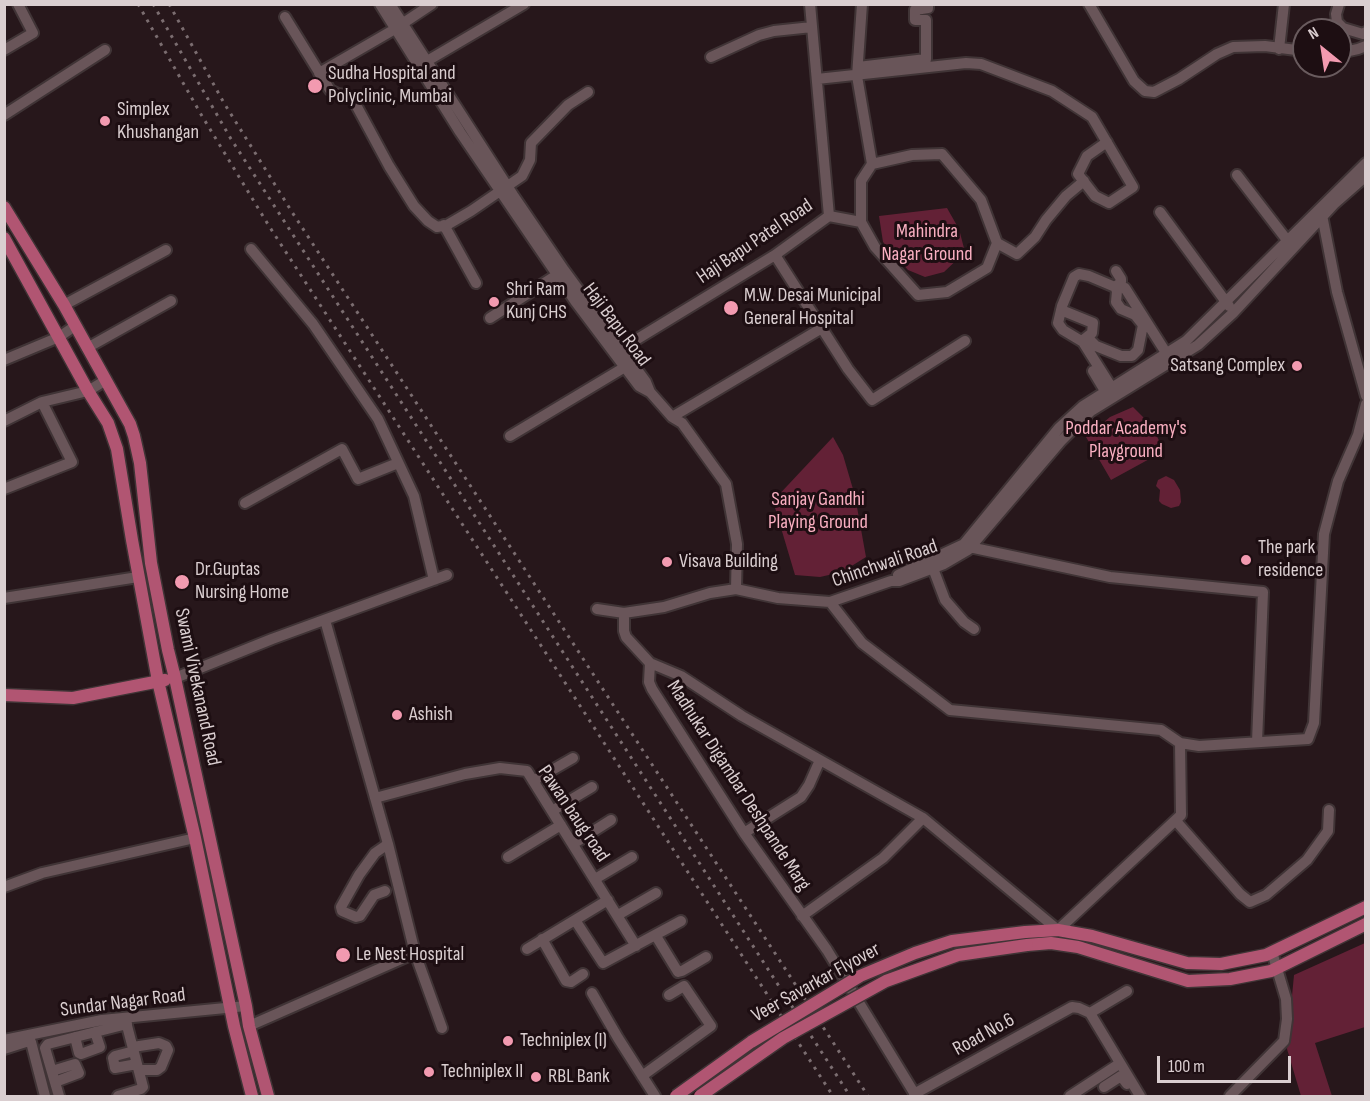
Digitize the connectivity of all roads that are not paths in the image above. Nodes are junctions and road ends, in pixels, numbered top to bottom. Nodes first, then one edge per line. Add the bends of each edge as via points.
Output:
1 (18, 4) edge
2 (380, 4) edge
3 (390, 4) edge
4 (432, 4) edge
5 (524, 4) edge
6 (810, 4) edge
7 (862, 4) edge
8 (928, 4) edge
9 (1089, 4) edge
10 (1284, 4) edge
11 (285, 17) dead end
12 (812, 27) junction
13 (400, 29) junction
14 (1279, 49) junction
15 (4, 50) edge
16 (105, 50) dead end
17 (1292, 50) edge
18 (711, 57) dead end
19 (422, 64) junction
20 (857, 72) junction
21 (319, 73) junction
22 (817, 80) junction
23 (588, 92) dead end
24 (4, 115) edge
25 (1107, 142) junction
26 (1365, 163) edge
27 (872, 164) junction
28 (1237, 175) dead end
29 (1365, 176) edge
30 (1084, 181) junction
31 (504, 189) junction
32 (4, 207) edge
33 (1160, 212) dead end
34 (1321, 213) junction
35 (829, 216) junction
36 (861, 222) junction
37 (444, 225) junction
38 (4, 238) edge
39 (1287, 240) junction
40 (997, 243) junction
41 (251, 249) dead end
42 (1294, 249) junction
43 (166, 250) dead end
44 (775, 255) junction
45 (1116, 271) dead end
46 (560, 272) junction
47 (476, 283) dead end
48 (1120, 288) junction
49 (171, 301) dead end
50 (1226, 303) junction
51 (64, 305) junction
52 (1061, 310) junction
53 (1233, 313) junction
54 (490, 318) dead end
55 (75, 326) junction
56 (822, 328) junction
57 (59, 337) junction
58 (965, 341) dead end
59 (1087, 341) junction
60 (87, 348) junction
61 (619, 351) junction
62 (1168, 357) junction
63 (4, 360) edge
64 (625, 367) junction
65 (1093, 371) dead end
66 (638, 378) junction
67 (106, 380) junction
68 (88, 391) junction
69 (1111, 394) junction
70 (1365, 396) edge
71 (42, 402) junction
72 (1365, 404) edge
73 (672, 417) junction
74 (4, 421) edge
75 (510, 436) dead end
76 (398, 463) junction
77 (1033, 466) junction
78 (4, 489) edge
79 (245, 503) dead end
80 (968, 544) junction
81 (932, 564) junction
82 (447, 574) dead end
83 (138, 577) junction
84 (434, 579) junction
85 (736, 589) junction
86 (4, 597) edge
87 (831, 602) junction
88 (597, 609) dead end
89 (624, 613) junction
90 (325, 620) junction
91 (974, 629) dead end
92 (650, 663) junction
93 (175, 678) junction
94 (158, 681) junction
95 (4, 695) edge
96 (1257, 742) junction
97 (1180, 743) junction
98 (573, 758) dead end
99 (820, 760) junction
100 (533, 781) junction
101 (592, 788) dead end
102 (375, 798) junction
103 (1329, 810) dead end
104 (552, 811) junction
105 (923, 818) junction
106 (611, 820) dead end
107 (1176, 821) junction
108 (561, 825) junction
109 (744, 833) junction
110 (195, 838) junction
111 (388, 844) junction
112 (573, 844) junction
113 (508, 857) dead end
114 (632, 857) dead end
115 (595, 879) junction
116 (4, 887) edge
117 (385, 891) dead end
118 (656, 893) dead end
119 (608, 900) junction
120 (1365, 907) edge
121 (618, 915) junction
122 (801, 916) junction
123 (575, 920) junction
124 (681, 921) dead end
125 (1365, 924) edge
126 (1058, 930) junction
127 (656, 936) junction
128 (1026, 938) junction
129 (542, 939) junction
130 (636, 946) junction
131 (526, 949) dead end
132 (415, 953) junction
133 (1269, 954) junction
134 (706, 957) dead end
135 (1274, 970) junction
136 (583, 974) dead end
137 (1127, 991) dead end
138 (592, 993) dead end
139 (669, 995) dead end
140 (246, 1006) junction
141 (231, 1009) junction
142 (1090, 1013) junction
143 (126, 1021) junction
144 (249, 1026) junction
145 (442, 1028) dead end
146 (95, 1032) junction
147 (34, 1033) junction
148 (75, 1037) junction
149 (4, 1041) edge
150 (4, 1049) edge
151 (133, 1049) junction
152 (1119, 1064) junction
153 (138, 1067) junction
154 (642, 1076) junction
155 (1107, 1080) junction
156 (915, 1095) edge
157 (45, 1096) edge
158 (50, 1096) edge
159 (59, 1096) edge
160 (118, 1096) edge
161 (252, 1096) edge
162 (268, 1096) edge
163 (656, 1096) edge
164 (676, 1096) edge
165 (700, 1096) edge
166 (1070, 1096) edge
167 (1134, 1096) edge
168 (1140, 1096) edge
169 (1230, 1096) edge

1 - 15 street via 33,33
2 - 13 street, Haji Bapu Road
3 - 13 street, Haji Bapu Road
4 - 13 street
5 - 19 street
6 - 12 street, Haji Bapu Patel Road
7 - 20 street
8 - 20 street via 928,8 915,10 915,20 926,20 926,59
9 - 14 street via 1134,81 1145,92 1154,92 1233,47
10 - 14 street
11 - 21 street
12 - 18 street via 759,35
12 - 22 street, Haji Bapu Patel Road
13 - 19 street, Haji Bapu Road
13 - 21 street
14 - 17 street
16 - 24 street
19 - 31 street, Haji Bapu Road
20 - 22 street
20 - 25 street via 981,64 1069,100 1092,117
20 - 27 street
21 - 37 street via 330,90 355,103 414,206 437,227
22 - 35 street, Haji Bapu Patel Road
23 - 31 street via 568,105 531,143 530,160 522,176
25 - 30 street via 1087,156 1078,174
25 - 30 street via 1133,187 1109,203 1095,196
26 - 34 street
27 - 36 street via 861,181
27 - 40 street via 912,155 942,154 981,200
28 - 39 street
29 - 34 street
30 - 40 street via 1066,196 1017,254
31 - 37 street
31 - 46 street, Haji Bapu Road
32 - 51 main road, Swami Vivekanand Road
33 - 50 street
34 - 39 street
34 - 42 street
34 - 70 street
35 - 36 street
35 - 44 street, Haji Bapu Patel Road
36 - 40 street via 875,247 918,295 947,292 987,267
37 - 47 street
38 - 57 main road, Swami Vivekanand Road
39 - 42 street
39 - 50 street
41 - 76 street via 313,324 378,419
42 - 53 street
43 - 51 street
44 - 56 street
44 - 61 street, Haji Bapu Patel Road
45 - 48 street via 1121,279
46 - 54 street
46 - 61 street, Haji Bapu Road
48 - 52 street via 1078,274
48 - 59 street via 1116,302 1142,322 1138,350 1132,356 1121,356
48 - 62 street
49 - 60 street
50 - 53 street
50 - 62 street
51 - 55 main road, Swami Vivekanand Road
52 - 59 street via 1058,323 1062,330
52 - 59 street via 1093,323
53 - 62 street via 1198,345
55 - 57 street
55 - 60 main road, Swami Vivekanand Road
56 - 58 street via 872,400
56 - 73 street
57 - 63 street
57 - 68 main road, Swami Vivekanand Road
59 - 69 street
60 - 67 main road, Swami Vivekanand Road
61 - 64 street, Haji Bapu Road
61 - 66 street, Haji Bapu Road
62 - 69 street
64 - 66 street, Haji Bapu Road
64 - 75 street
65 - 69 street
66 - 73 street, Haji Bapu Road
67 - 68 street
67 - 93 main road, Swami Vivekanand Road via 130,424 136,445 151,563
68 - 71 street
68 - 83 main road, Swami Vivekanand Road via 108,423 117,449
69 - 77 street
69 - 77 street via 1083,406 1059,428
71 - 74 street
71 - 78 street via 72,462
72 - 96 street via 1324,534 1314,723 1308,739
73 - 85 street, Haji Bapu Road via 682,423 726,484 737,544
76 - 79 street via 358,479 342,449
76 - 84 street via 414,496
77 - 80 street
80 - 81 street, Chinchwali Road
80 - 96 street via 1110,578 1263,592
81 - 87 street, Chinchwali Road via 899,581
81 - 91 street via 945,600
82 - 84 street
83 - 86 street
83 - 94 main road, Swami Vivekanand Road
84 - 90 street
85 - 87 street, Chinchwali Road via 778,598
85 - 89 street, Chinchwali Road
87 - 97 street via 861,643 950,710 1161,730
88 - 89 street, Chinchwali Road
89 - 92 street via 626,637
90 - 93 street
90 - 102 street
92 - 99 street, Madhukar Digambar Deshpande Marg via 681,676
92 - 109 street, Madhukar Digambar Deshpande Marg via 652,689
93 - 94 main road
93 - 140 main road, Swami Vivekanand Road
94 - 95 main road via 73,698
94 - 110 main road, Swami Vivekanand Road
96 - 97 street via 1199,746
97 - 107 street via 1181,815
98 - 100 street
99 - 105 street, Madhukar Digambar Deshpande Marg
99 - 109 street via 801,797
100 - 102 street, Pawan baug road via 527,771 500,768
100 - 104 street, Pawan baug road
101 - 104 street
102 - 111 street
103 - 107 street via 1328,831 1307,860 1266,895 1250,902
104 - 108 street, Pawan baug road
105 - 122 street via 883,858
105 - 126 street, Madhukar Digambar Deshpande Marg
106 - 112 street
107 - 126 street
108 - 112 street, Pawan baug road
108 - 113 street
109 - 122 street, Madhukar Digambar Deshpande Marg
110 - 116 street via 42,873
110 - 141 main road, Swami Vivekanand Road
111 - 117 street via 359,874 342,911 360,916 374,895
111 - 132 street
112 - 115 street, Pawan baug road
114 - 115 street
115 - 119 street, Pawan baug road
118 - 121 street
119 - 121 street, Pawan baug road
119 - 123 street
120 - 133 main road
121 - 130 street, Pawan baug road
122 - 156 street, Madhukar Digambar Deshpande Marg via 827,950
123 - 129 street
123 - 130 street via 603,963
124 - 127 street
125 - 135 main road
126 - 128 main road
126 - 133 main road via 1187,963 1221,964
127 - 130 street
127 - 134 street via 678,972
128 - 135 main road via 1078,947 1188,981 1230,980
128 - 164 main road, Veer Savarkar Flyover, bridge via 952,941 860,976 751,1042
128 - 165 main road, Veer Savarkar Flyover, bridge via 958,955 886,981 783,1038
129 - 131 street
129 - 136 street via 566,981
132 - 144 street
132 - 145 street
133 - 135 street
135 - 169 street via 1286,999 1284,1041
137 - 142 street
138 - 154 street
139 - 154 street via 684,986 711,1026
140 - 141 street, Sundar Nagar Road
140 - 144 main road, Swami Vivekanand Road
141 - 143 street, Sundar Nagar Road
141 - 161 main road, Swami Vivekanand Road
142 - 152 street
142 - 156 street, Road No.6 via 1072,1007
143 - 146 street
143 - 147 street, Sundar Nagar Road via 102,1020
143 - 151 street
144 - 162 main road, Swami Vivekanand Road
146 - 148 street
146 - 148 street via 100,1047 81,1054
147 - 149 street, Sundar Nagar Road
147 - 158 street
148 - 159 street via 45,1048
150 - 157 street via 31,1042
151 - 153 street
151 - 153 street via 113,1058 115,1068
151 - 153 street via 159,1043 168,1050 157,1070
152 - 155 street
152 - 168 street
153 - 160 street via 143,1087
154 - 163 street
155 - 166 street
155 - 167 street via 1122,1077

